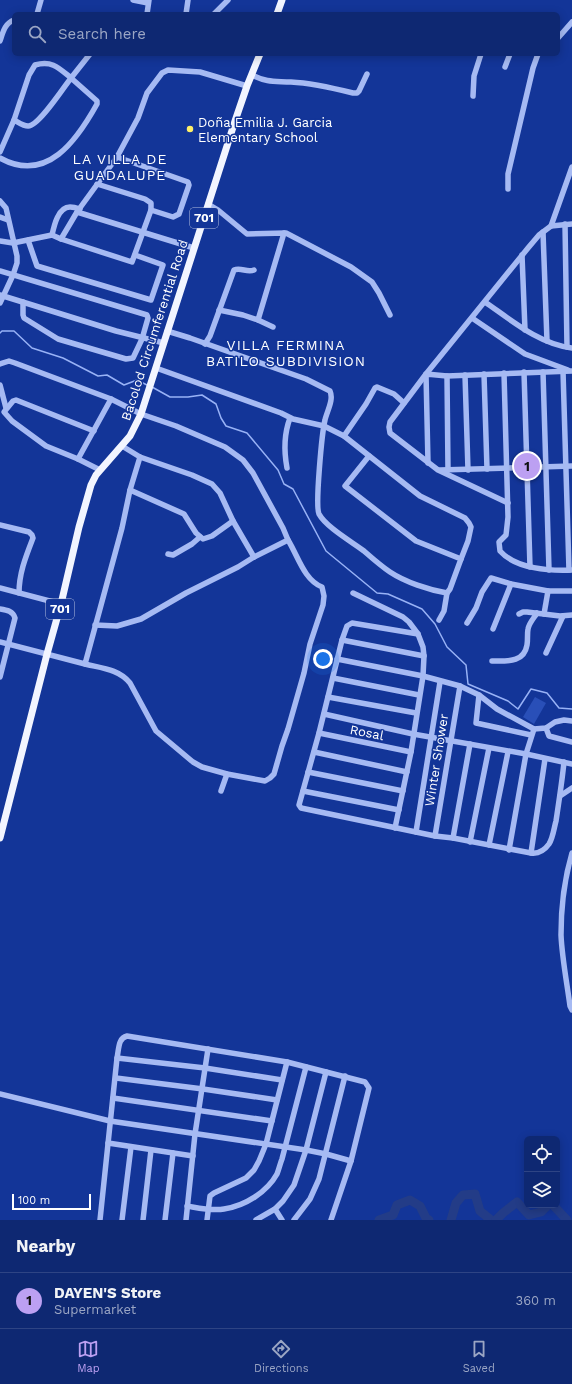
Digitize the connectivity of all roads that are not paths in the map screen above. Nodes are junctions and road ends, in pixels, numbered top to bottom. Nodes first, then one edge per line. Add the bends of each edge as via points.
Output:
1 (41, 0) edge
2 (133, 0) edge
3 (188, 0) edge
4 (228, 0) edge
5 (282, 0) edge
6 (149, 1) edge
7 (38, 12) edge
8 (147, 12) edge
9 (186, 12) edge
10 (216, 12) edge
11 (277, 12) edge
12 (12, 20) edge
13 (572, 22) edge
14 (560, 36) edge
15 (0, 41) edge
16 (88, 56) edge
17 (259, 56) edge
18 (480, 56) edge
19 (509, 56) edge
20 (537, 56) edge
21 (505, 67) dead end
22 (367, 74) dead end
23 (252, 75) junction
24 (71, 78) junction
25 (247, 86) junction
26 (473, 96) dead end
27 (14, 120) junction
28 (0, 152) edge
29 (117, 157) junction
30 (0, 158) edge
31 (572, 167) edge
32 (97, 184) junction
33 (508, 189) dead end
34 (0, 201) edge
35 (208, 204) junction
36 (78, 210) junction
37 (151, 210) junction
38 (0, 217) edge
39 (8, 220) junction
40 (565, 224) junction
41 (572, 224) edge
42 (551, 226) junction
43 (543, 232) junction
44 (143, 233) junction
45 (284, 233) junction
46 (52, 235) junction
47 (61, 239) junction
48 (28, 240) junction
49 (0, 241) edge
50 (13, 243) junction
51 (194, 248) junction
52 (135, 255) junction
53 (522, 255) junction
54 (254, 270) dead end
55 (0, 271) edge
56 (13, 275) junction
57 (1, 296) edge
58 (23, 302) junction
59 (485, 302) junction
60 (0, 303) edge
61 (219, 310) junction
62 (390, 315) dead end
63 (472, 318) junction
64 (258, 320) junction
65 (273, 327) dead end
66 (526, 330) junction
67 (167, 331) junction
68 (142, 339) junction
69 (546, 341) junction
70 (164, 343) junction
71 (205, 344) junction
72 (570, 347) edge
73 (0, 364) edge
74 (156, 368) junction
75 (563, 371) junction
76 (571, 371) edge
77 (524, 372) junction
78 (543, 372) junction
79 (504, 373) junction
80 (426, 374) junction
81 (484, 374) junction
82 (465, 375) junction
83 (448, 376) junction
84 (0, 385) edge
85 (111, 399) junction
86 (404, 403) junction
87 (6, 408) junction
88 (141, 414) junction
89 (290, 418) junction
90 (324, 426) junction
91 (94, 432) junction
92 (344, 436) junction
93 (122, 446) junction
94 (370, 456) junction
95 (140, 457) junction
96 (78, 459) junction
97 (428, 463) junction
98 (572, 466) edge
99 (527, 467) junction
100 (546, 467) junction
101 (565, 467) junction
102 (287, 468) dead end
103 (507, 468) junction
104 (487, 469) junction
105 (100, 470) junction
106 (438, 470) junction
107 (448, 470) junction
108 (468, 470) junction
109 (130, 490) junction
110 (508, 503) junction
111 (233, 521) junction
112 (0, 525) edge
113 (200, 537) junction
114 (288, 540) junction
115 (168, 554) dead end
116 (254, 557) junction
117 (461, 559) junction
118 (530, 567) junction
119 (549, 570) junction
120 (570, 570) edge
121 (511, 584) junction
122 (0, 588) edge
123 (548, 591) junction
124 (572, 591) edge
125 (19, 593) junction
126 (353, 593) dead end
127 (447, 593) junction
128 (61, 604) junction
129 (0, 609) edge
130 (537, 613) junction
131 (519, 614) dead end
132 (544, 614) junction
133 (572, 615) edge
134 (563, 616) junction
135 (439, 620) dead end
136 (468, 622) dead end
137 (96, 625) junction
138 (493, 628) dead end
139 (418, 634) junction
140 (342, 640) junction
141 (0, 642) edge
142 (9, 645) junction
143 (546, 653) dead end
144 (47, 654) junction
145 (424, 656) junction
146 (337, 659) junction
147 (492, 661) dead end
148 (85, 664) junction
149 (0, 676) edge
150 (422, 676) junction
151 (333, 678) junction
152 (440, 682) junction
153 (460, 686) junction
154 (419, 695) junction
155 (479, 695) junction
156 (328, 697) junction
157 (416, 713) junction
158 (324, 714) junction
159 (572, 721) edge
160 (546, 728) junction
161 (533, 732) junction
162 (319, 733) junction
163 (412, 734) junction
164 (432, 737) junction
165 (450, 740) junction
166 (572, 742) edge
167 (470, 744) junction
168 (489, 748) junction
169 (314, 752) junction
170 (410, 752) junction
171 (508, 752) junction
172 (526, 754) junction
173 (546, 759) junction
174 (564, 762) junction
175 (572, 764) edge
176 (308, 772) junction
177 (407, 772) junction
178 (227, 774) junction
179 (572, 788) edge
180 (221, 791) dead end
181 (303, 791) junction
182 (402, 791) junction
183 (560, 796) junction
184 (399, 810) junction
185 (395, 828) junction
186 (416, 832) junction
187 (435, 836) junction
188 (0, 838) edge
189 (453, 838) junction
190 (470, 842) junction
191 (489, 845) junction
192 (509, 850) junction
193 (531, 853) junction
194 (572, 853) edge
195 (572, 1010) edge
196 (208, 1048) junction
197 (117, 1058) junction
198 (287, 1062) junction
199 (306, 1067) junction
200 (206, 1068) junction
201 (326, 1072) junction
202 (345, 1076) junction
203 (116, 1078) junction
204 (282, 1080) junction
205 (202, 1089) junction
206 (0, 1094) edge
207 (113, 1098) junction
208 (277, 1100) junction
209 (199, 1110) junction
210 (110, 1121) junction
211 (272, 1121) junction
212 (195, 1134) junction
213 (108, 1144) junction
214 (266, 1144) junction
215 (131, 1146) junction
216 (285, 1147) junction
217 (151, 1150) junction
218 (306, 1150) junction
219 (173, 1153) junction
220 (326, 1154) junction
221 (193, 1156) junction
222 (351, 1161) junction
223 (187, 1206) junction
224 (208, 1209) junction
225 (275, 1209) junction
226 (100, 1220) edge
227 (122, 1220) edge
228 (144, 1220) edge
229 (165, 1220) edge
230 (186, 1220) edge
231 (207, 1220) edge
232 (256, 1220) edge
233 (282, 1220) edge
234 (294, 1220) edge
235 (331, 1220) edge

1 - 7 street
2 - 6 street
3 - 9 street
4 - 10 street
5 - 11 main road
6 - 8 street
12 - 15 street via 6,26
13 - 14 street
16 - 24 street
17 - 23 main road, Bacolod Circumferential Road / 701
18 - 26 street via 474,76
19 - 21 street
20 - 33 street via 508,174
22 - 23 street via 359,91 353,94 318,85 272,82
23 - 25 main road, Bacolod Circumferential Road / 701
24 - 27 street via 39,120 27,126
24 - 27 street via 53,64 43,62 35,65 29,75
24 - 30 street via 96,98 97,104 86,123 63,151 28,167
25 - 29 street via 200,72 165,71 147,93 138,118
25 - 35 main road, Bacolod Circumferential Road / 701
27 - 28 street
29 - 32 street
29 - 37 street via 188,182 179,214 174,217
31 - 42 street
32 - 36 street
32 - 37 street via 146,199 151,203
34 - 39 street via 6,208
35 - 45 street via 247,234
35 - 51 main road, Bacolod Circumferential Road / 701
36 - 44 street
36 - 46 street via 70,207 60,213
36 - 47 street
37 - 44 street
38 - 39 street
39 - 50 street
40 - 41 street
40 - 42 street
40 - 72 street
42 - 43 street
43 - 53 street
43 - 69 street
44 - 51 street
44 - 52 street
45 - 62 street via 365,276 376,287
45 - 64 street
46 - 47 street
46 - 48 street
47 - 52 street via 130,262
48 - 50 street
48 - 52 street via 36,266 151,300 163,265
49 - 50 street
50 - 56 street via 17,263
51 - 67 main road, Bacolod Circumferential Road / 701
53 - 59 street
53 - 66 street
54 - 61 street via 234,270
55 - 56 street
56 - 57 street
56 - 68 street via 147,315
57 - 58 street
57 - 60 street
58 - 68 street
58 - 68 street via 24,318 60,340 126,359 133,358
59 - 63 street
59 - 66 street
61 - 64 street
61 - 71 street
63 - 76 street via 525,354
63 - 80 street
64 - 65 street
66 - 69 street
67 - 70 main road, Bacolod Circumferential Road / 701
67 - 71 street
68 - 70 street
69 - 72 street
70 - 74 main road, Bacolod Circumferential Road / 701
71 - 90 street via 306,379 330,391 331,401
73 - 85 street via 9,361
74 - 88 main road, Bacolod Circumferential Road / 701
74 - 89 street
75 - 76 street
75 - 78 street
75 - 101 street
77 - 78 street
77 - 79 street
77 - 99 street
78 - 100 street
79 - 81 street
79 - 103 street
80 - 83 street
80 - 86 street
80 - 97 street
81 - 82 street
81 - 104 street
82 - 83 street
82 - 108 street
83 - 107 street
84 - 87 street
85 - 88 street
85 - 91 street
86 - 92 street via 394,394 375,388
86 - 97 street via 390,422 390,433
87 - 91 street via 16,400
87 - 96 street via 4,413 46,446
88 - 93 main road, Bacolod Circumferential Road / 701
88 - 114 street via 225,447 237,456 253,474
89 - 90 street
89 - 102 street via 286,432
90 - 92 street
90 - 127 street via 320,453 318,513 341,535 390,572 426,588
91 - 96 street
92 - 94 street
93 - 95 street
93 - 105 main road, Bacolod Circumferential Road / 701
94 - 117 street via 420,496 457,513 469,522 470,533
94 - 117 street via 345,486 416,541
95 - 109 street
95 - 111 street via 212,484 220,493
96 - 105 street
97 - 106 street
98 - 101 street
99 - 100 street
99 - 103 street
99 - 118 street
100 - 101 street
100 - 119 street
101 - 120 street
103 - 104 street
103 - 110 street
104 - 108 street
105 - 128 main road, Bacolod Circumferential Road / 701 via 91,485
106 - 107 street
106 - 110 street
107 - 108 street
109 - 113 street via 184,514
109 - 137 street
110 - 118 street via 506,535 500,542 500,551 512,560
111 - 113 street via 208,538
111 - 116 street
112 - 125 street via 29,532 33,538 19,582
113 - 115 street via 173,555
114 - 116 street
114 - 178 street via 305,572 314,584 322,587 323,606 274,774 265,781
116 - 137 street via 141,619 117,626
117 - 127 street
118 - 119 street
119 - 120 street
121 - 123 street
121 - 136 street via 490,579
121 - 138 street
122 - 125 street
123 - 124 street
123 - 132 street
125 - 128 street
126 - 139 street via 403,617
127 - 135 street via 444,611
128 - 144 main road, Bacolod Circumferential Road / 701
129 - 142 street via 10,611 15,618
130 - 131 street
130 - 132 street
130 - 147 street via 528,629 526,652 512,661
132 - 134 street
133 - 134 street
134 - 143 street
137 - 148 street
139 - 140 street via 352,623 347,626
139 - 145 street
140 - 145 street
140 - 146 street
141 - 142 street
142 - 144 street
142 - 149 street
144 - 148 street
144 - 188 main road, Bacolod Circumferential Road / 701
145 - 150 street
146 - 150 street
146 - 151 street
148 - 178 street via 122,675 130,683 159,733 193,762
150 - 152 street
150 - 154 street
151 - 154 street
151 - 156 street
152 - 153 street
152 - 164 street
153 - 155 street
153 - 165 street, Winter Shower
154 - 157 street
155 - 161 street
155 - 161 street via 476,723
156 - 157 street
156 - 158 street
157 - 163 street
158 - 162 street
158 - 163 street
159 - 160 street via 555,722
160 - 161 street
160 - 166 street via 549,736
161 - 172 street
162 - 169 street
162 - 170 street, Rosal
163 - 164 street
163 - 170 street
164 - 165 street
164 - 186 street
165 - 167 street
165 - 187 street, Winter Shower
167 - 168 street
167 - 189 street
168 - 171 street
168 - 190 street
169 - 176 street
169 - 177 street
170 - 177 street
171 - 172 street
171 - 191 street
172 - 173 street
172 - 192 street
173 - 174 street
173 - 193 street
174 - 175 street
174 - 183 street
176 - 181 street
176 - 182 street
177 - 182 street
178 - 180 street
179 - 183 street
181 - 184 street
181 - 185 street via 300,808
182 - 184 street
183 - 193 street via 550,843 538,854
184 - 185 street
185 - 186 street
186 - 187 street
187 - 189 street
189 - 190 street
190 - 191 street
191 - 192 street
192 - 193 street
194 - 195 street via 563,893 561,937
196 - 197 street via 128,1036 121,1039
196 - 198 street
196 - 200 street
197 - 200 street
197 - 203 street
198 - 199 street
198 - 204 street
199 - 201 street
199 - 216 street
200 - 204 street
200 - 205 street
201 - 202 street
201 - 218 street
202 - 220 street
202 - 222 street via 365,1082 369,1088
203 - 205 street
203 - 207 street
204 - 208 street
205 - 208 street
205 - 209 street
206 - 210 street
207 - 209 street
207 - 210 street
208 - 211 street
209 - 211 street
209 - 212 street
210 - 212 street
210 - 213 street
211 - 214 street
212 - 214 street
212 - 221 street
213 - 215 street
213 - 226 street
214 - 216 street
214 - 224 street via 254,1170 246,1178 214,1192 210,1196
215 - 217 street
215 - 227 street
216 - 218 street
216 - 224 street via 277,1173 265,1190 232,1207
217 - 219 street
217 - 228 street
218 - 220 street
218 - 225 street via 294,1185
219 - 221 street
219 - 229 street
220 - 222 street
220 - 234 street via 310,1199
221 - 223 street
222 - 235 street
223 - 224 street
223 - 230 street
224 - 231 street
225 - 232 street
225 - 233 street

